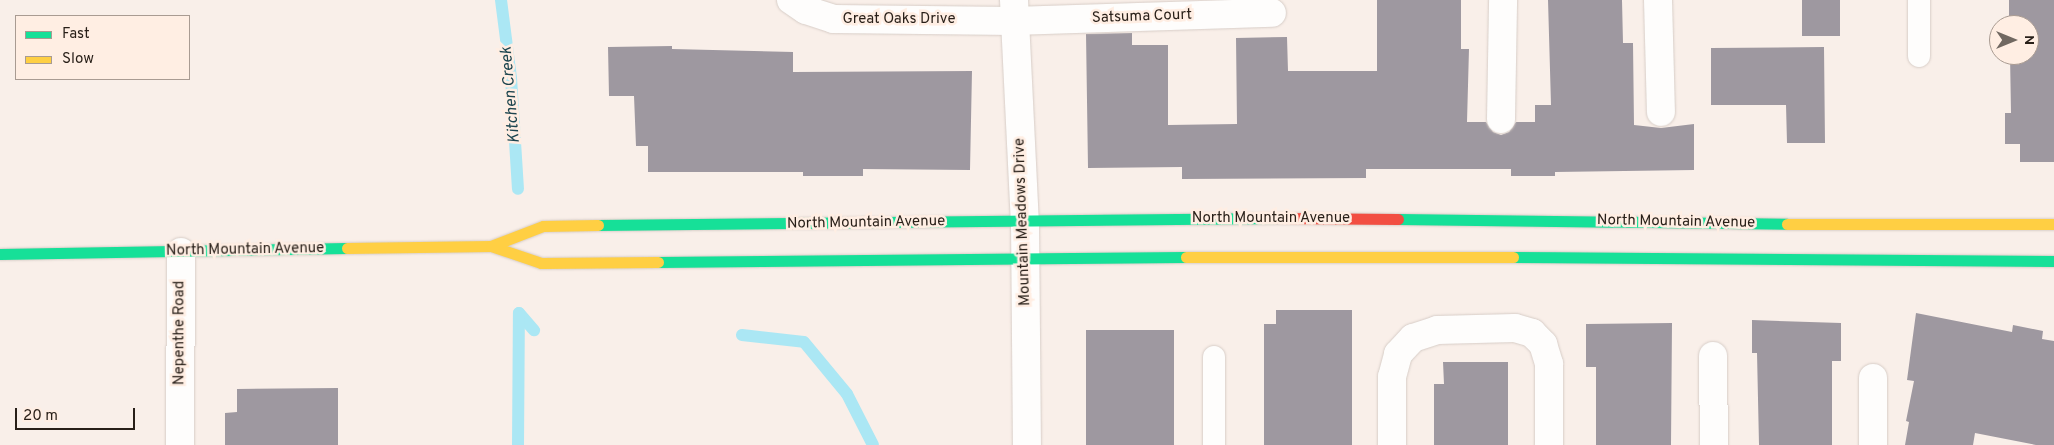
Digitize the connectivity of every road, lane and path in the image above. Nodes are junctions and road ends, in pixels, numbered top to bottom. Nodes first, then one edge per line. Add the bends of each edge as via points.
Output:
1 (791, 0) edge
2 (1503, 0) edge
3 (1658, 0) edge
4 (1919, 0) edge
5 (1014, 10) edge
6 (1272, 13) dead end
7 (1919, 56) dead end
8 (1661, 112) dead end
9 (1501, 119) dead end
10 (1025, 222) junction
11 (2054, 224) edge
12 (491, 246) junction
13 (181, 252) junction
14 (0, 254) edge
15 (1026, 259) junction
16 (2054, 261) edge
17 (1713, 356) dead end
18 (1214, 357) dead end
19 (1873, 378) dead end
20 (180, 445) edge
21 (1027, 445) edge
22 (1214, 445) edge
23 (1392, 445) edge
24 (1549, 445) edge
25 (1714, 445) edge
26 (1873, 445) edge

1 - 5 street, Great Oaks Drive via 806,10 833,19
2 - 9 street
3 - 8 street
4 - 7 lane
5 - 6 street, Satsuma Court
5 - 10 street, Mountain Meadows Drive
10 - 11 street, North Mountain Avenue via 1308,218
10 - 12 street, North Mountain Avenue via 543,226
10 - 15 street, Mountain Meadows Drive
12 - 13 street, North Mountain Avenue
12 - 15 street, North Mountain Avenue via 541,263
13 - 14 street, North Mountain Avenue
13 - 20 street, Nepenthe Road
15 - 16 street, North Mountain Avenue via 1326,256
15 - 21 street, Mountain Meadows Drive
17 - 25 street
18 - 22 lane
19 - 26 street
23 - 24 street via 1392,377 1398,354 1413,338 1437,330 1515,328 1537,338 1549,364

